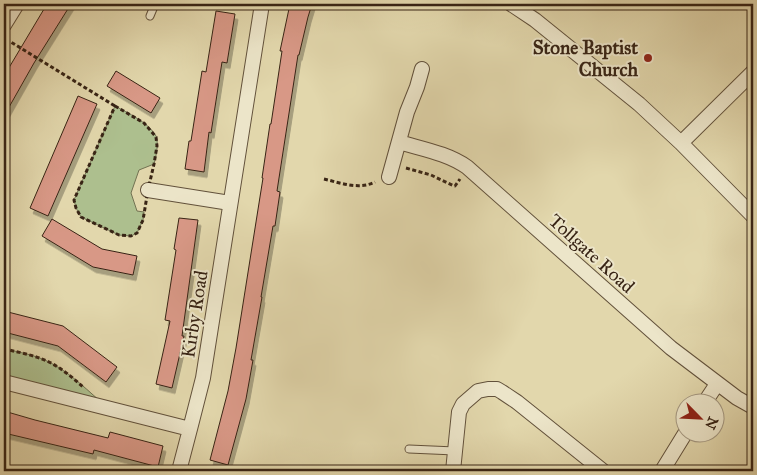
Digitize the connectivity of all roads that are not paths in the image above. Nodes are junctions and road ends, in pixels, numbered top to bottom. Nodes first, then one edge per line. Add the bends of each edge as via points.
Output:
1 (17, 4) edge
2 (155, 4) edge
3 (262, 4) edge
4 (511, 4) edge
5 (150, 16) dead end
6 (4, 25) edge
7 (422, 69) dead end
8 (753, 72) edge
9 (399, 142) junction
10 (681, 143) junction
11 (384, 178) road end
12 (148, 190) road end
13 (230, 203) junction
14 (753, 216) edge
15 (4, 382) edge
16 (717, 384) junction
17 (712, 392) edge
18 (753, 408) edge
19 (190, 429) junction
20 (680, 442) edge
21 (409, 449) dead end
22 (455, 452) junction
23 (179, 471) edge
24 (453, 471) edge
25 (604, 471) edge
26 (662, 471) edge

1 - 6 street
2 - 5 lane
3 - 13 street, Kirby Road
4 - 10 street via 612,81
7 - 9 street
8 - 10 street
9 - 11 street
9 - 16 street, Tollgate Road via 444,155 467,167 671,348
10 - 14 street
12 - 13 street
13 - 19 street, Kirby Road via 203,378
15 - 19 street
16 - 17 street
16 - 18 street, Tollgate Road
19 - 23 street, Kirby Road
20 - 26 street
21 - 22 lane
22 - 24 street
22 - 25 street via 461,407 478,391 491,389 517,402

